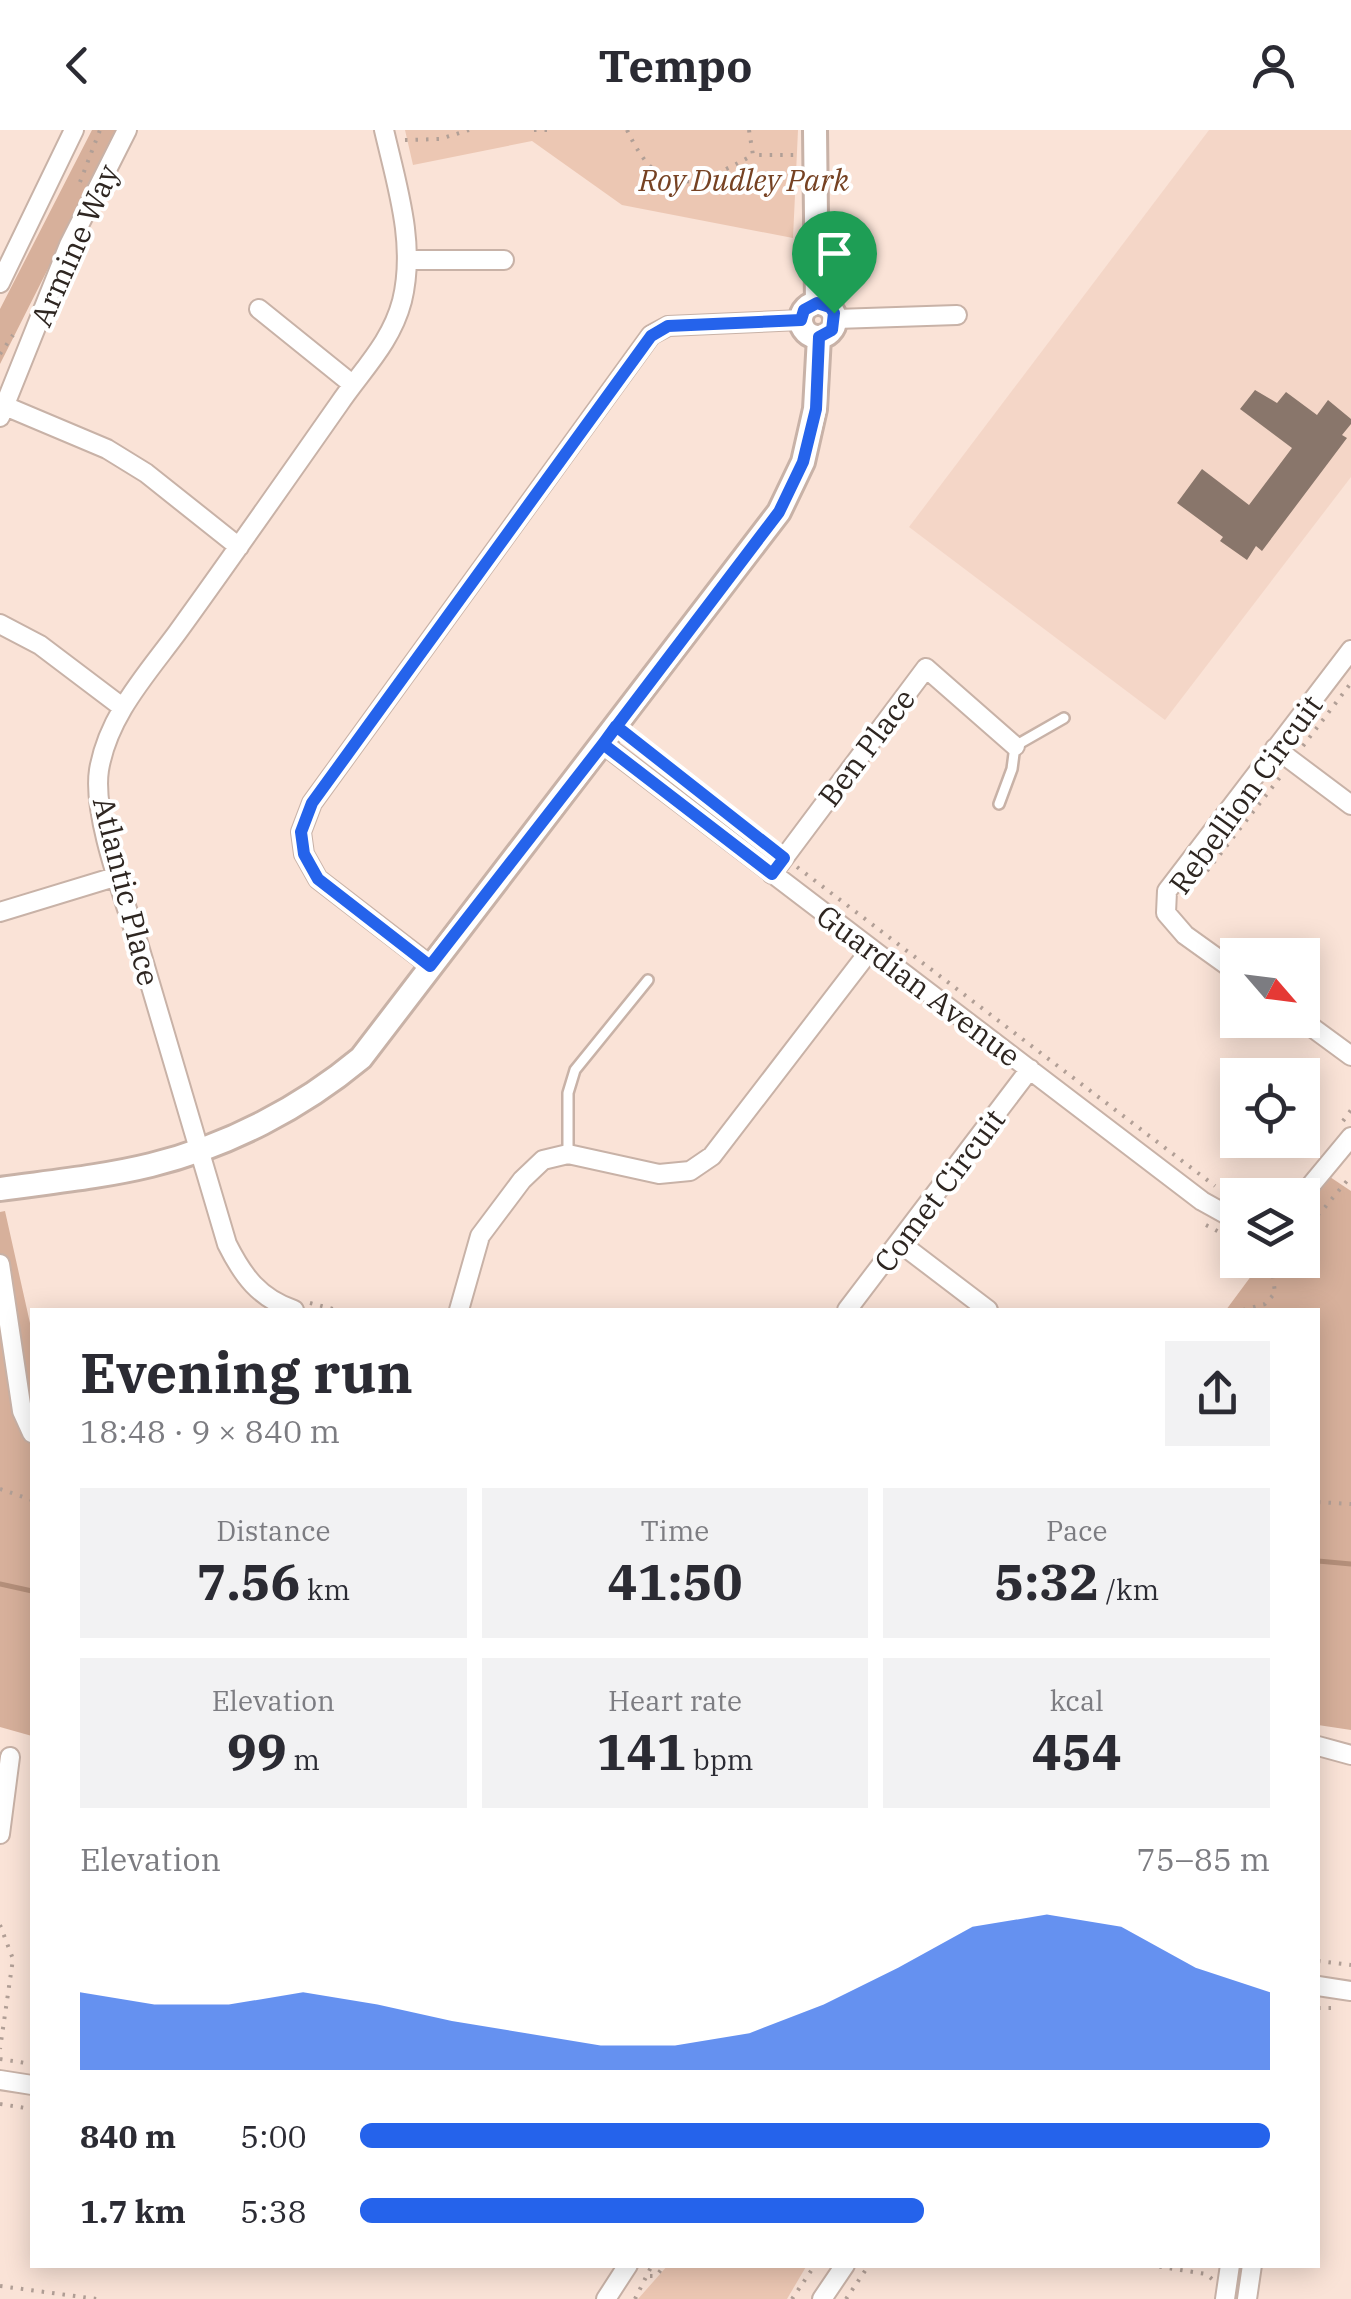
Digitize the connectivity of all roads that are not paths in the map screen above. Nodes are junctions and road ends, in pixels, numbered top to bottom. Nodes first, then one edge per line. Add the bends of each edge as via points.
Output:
1 (74, 130) edge
2 (128, 130) edge
3 (816, 130) edge
4 (385, 137) edge
5 (408, 260) junction
6 (504, 260) dead end
7 (0, 283) edge
8 (259, 308) dead end
9 (809, 312) junction
10 (957, 316) dead end
11 (836, 320) junction
12 (819, 337) junction
13 (352, 384) junction
14 (2, 412) edge
15 (239, 548) junction
16 (0, 624) edge
17 (1351, 650) edge
18 (122, 707) junction
19 (1064, 718) dead end
20 (610, 735) junction
21 (1015, 746) junction
22 (1276, 748) junction
23 (999, 804) dead end
24 (1351, 805) edge
25 (772, 874) junction
26 (118, 876) junction
27 (0, 912) edge
28 (871, 949) junction
29 (1220, 960) edge
30 (430, 966) junction
31 (648, 980) dead end
32 (1320, 1033) edge
33 (1351, 1056) edge
34 (1030, 1069) junction
35 (200, 1150) junction
36 (1347, 1150) edge
37 (568, 1154) junction
38 (1320, 1178) edge
39 (0, 1190) edge
40 (1220, 1212) edge
41 (900, 1243) junction
42 (0, 1264) edge
43 (300, 1306) edge
44 (460, 1308) edge
45 (849, 1308) edge
46 (985, 1308) edge
47 (30, 1429) edge
48 (1320, 1747) edge
49 (1351, 1755) edge
50 (10, 1757) dead end
51 (0, 1834) edge
52 (1320, 1986) edge
53 (1351, 1991) edge
54 (0, 2080) edge
55 (30, 2084) edge
56 (626, 2268) edge
57 (842, 2268) edge
58 (1230, 2268) edge
59 (1252, 2268) edge
60 (606, 2299) edge
61 (822, 2299) edge
62 (1225, 2299) edge
63 (1248, 2299) edge

1 - 7 street
2 - 14 street, Armine Way via 68,245
3 - 9 street
4 - 5 street, Atlantic Place
5 - 6 street
5 - 13 street, Atlantic Place via 401,303 383,348
8 - 13 street
9 - 11 street via 830,307
9 - 12 street via 804,330
9 - 30 street via 668,326 651,336 312,803 301,832 318,879
10 - 11 street
11 - 12 street
12 - 20 street via 816,409 803,462 779,512
13 - 15 street, Atlantic Place
14 - 15 street via 107,450
15 - 18 street, Atlantic Place
16 - 18 street via 40,645
17 - 22 street, Rebellion Circuit
18 - 26 street, Atlantic Place via 98,774
19 - 21 lane
20 - 25 street, Guardian Avenue
20 - 30 street
21 - 23 lane
21 - 25 street, Ben Place via 926,668
22 - 24 street via 1292,770
22 - 29 street, Rebellion Circuit via 1166,891 1166,913
25 - 28 street, Guardian Avenue
26 - 27 street
26 - 35 street, Atlantic Place
28 - 34 street, Guardian Avenue
28 - 37 street via 712,1156 690,1172 659,1174
30 - 35 street via 360,1058 331,1082
31 - 37 lane via 575,1070 568,1093
32 - 33 street
34 - 40 street, Guardian Avenue
34 - 41 street, Comet Circuit
35 - 39 street via 146,1166
35 - 43 street via 227,1244 244,1278 273,1303
36 - 38 street
37 - 44 street via 542,1160 501,1206 480,1236
41 - 45 street, Comet Circuit
41 - 46 street
42 - 47 street
48 - 49 street
50 - 51 street
52 - 53 street
54 - 55 street
56 - 60 street
57 - 61 street
58 - 62 street
59 - 63 street

